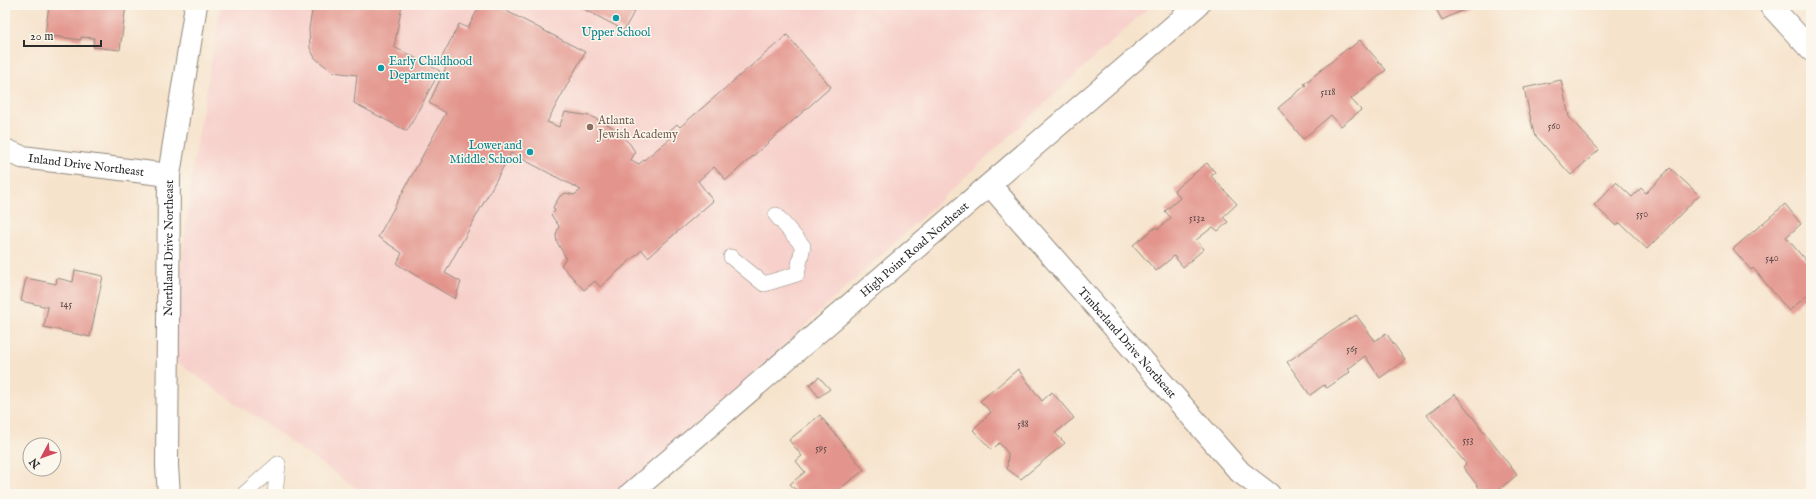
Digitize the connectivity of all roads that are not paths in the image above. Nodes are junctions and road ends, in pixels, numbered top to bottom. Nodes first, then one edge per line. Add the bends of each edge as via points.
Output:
1 (196, 5) edge
2 (1198, 5) edge
3 (1770, 5) edge
4 (1811, 50) edge
5 (5, 150) edge
6 (169, 175) junction
7 (990, 185) junction
8 (776, 215) dead end
9 (731, 257) dead end
10 (169, 494) edge
11 (244, 494) edge
12 (275, 494) edge
13 (630, 494) edge
14 (1269, 494) edge

1 - 6 street, Northland Drive Northeast
2 - 7 street, High Point Road Northeast
3 - 4 street
5 - 6 street, Inland Drive Northeast via 22,157
6 - 10 street, Northland Drive Northeast
7 - 13 street, High Point Road Northeast
7 - 14 street, Timberland Drive Northeast via 1240,472
8 - 9 lane via 803,246 798,274 764,284
11 - 12 lane via 278,464

